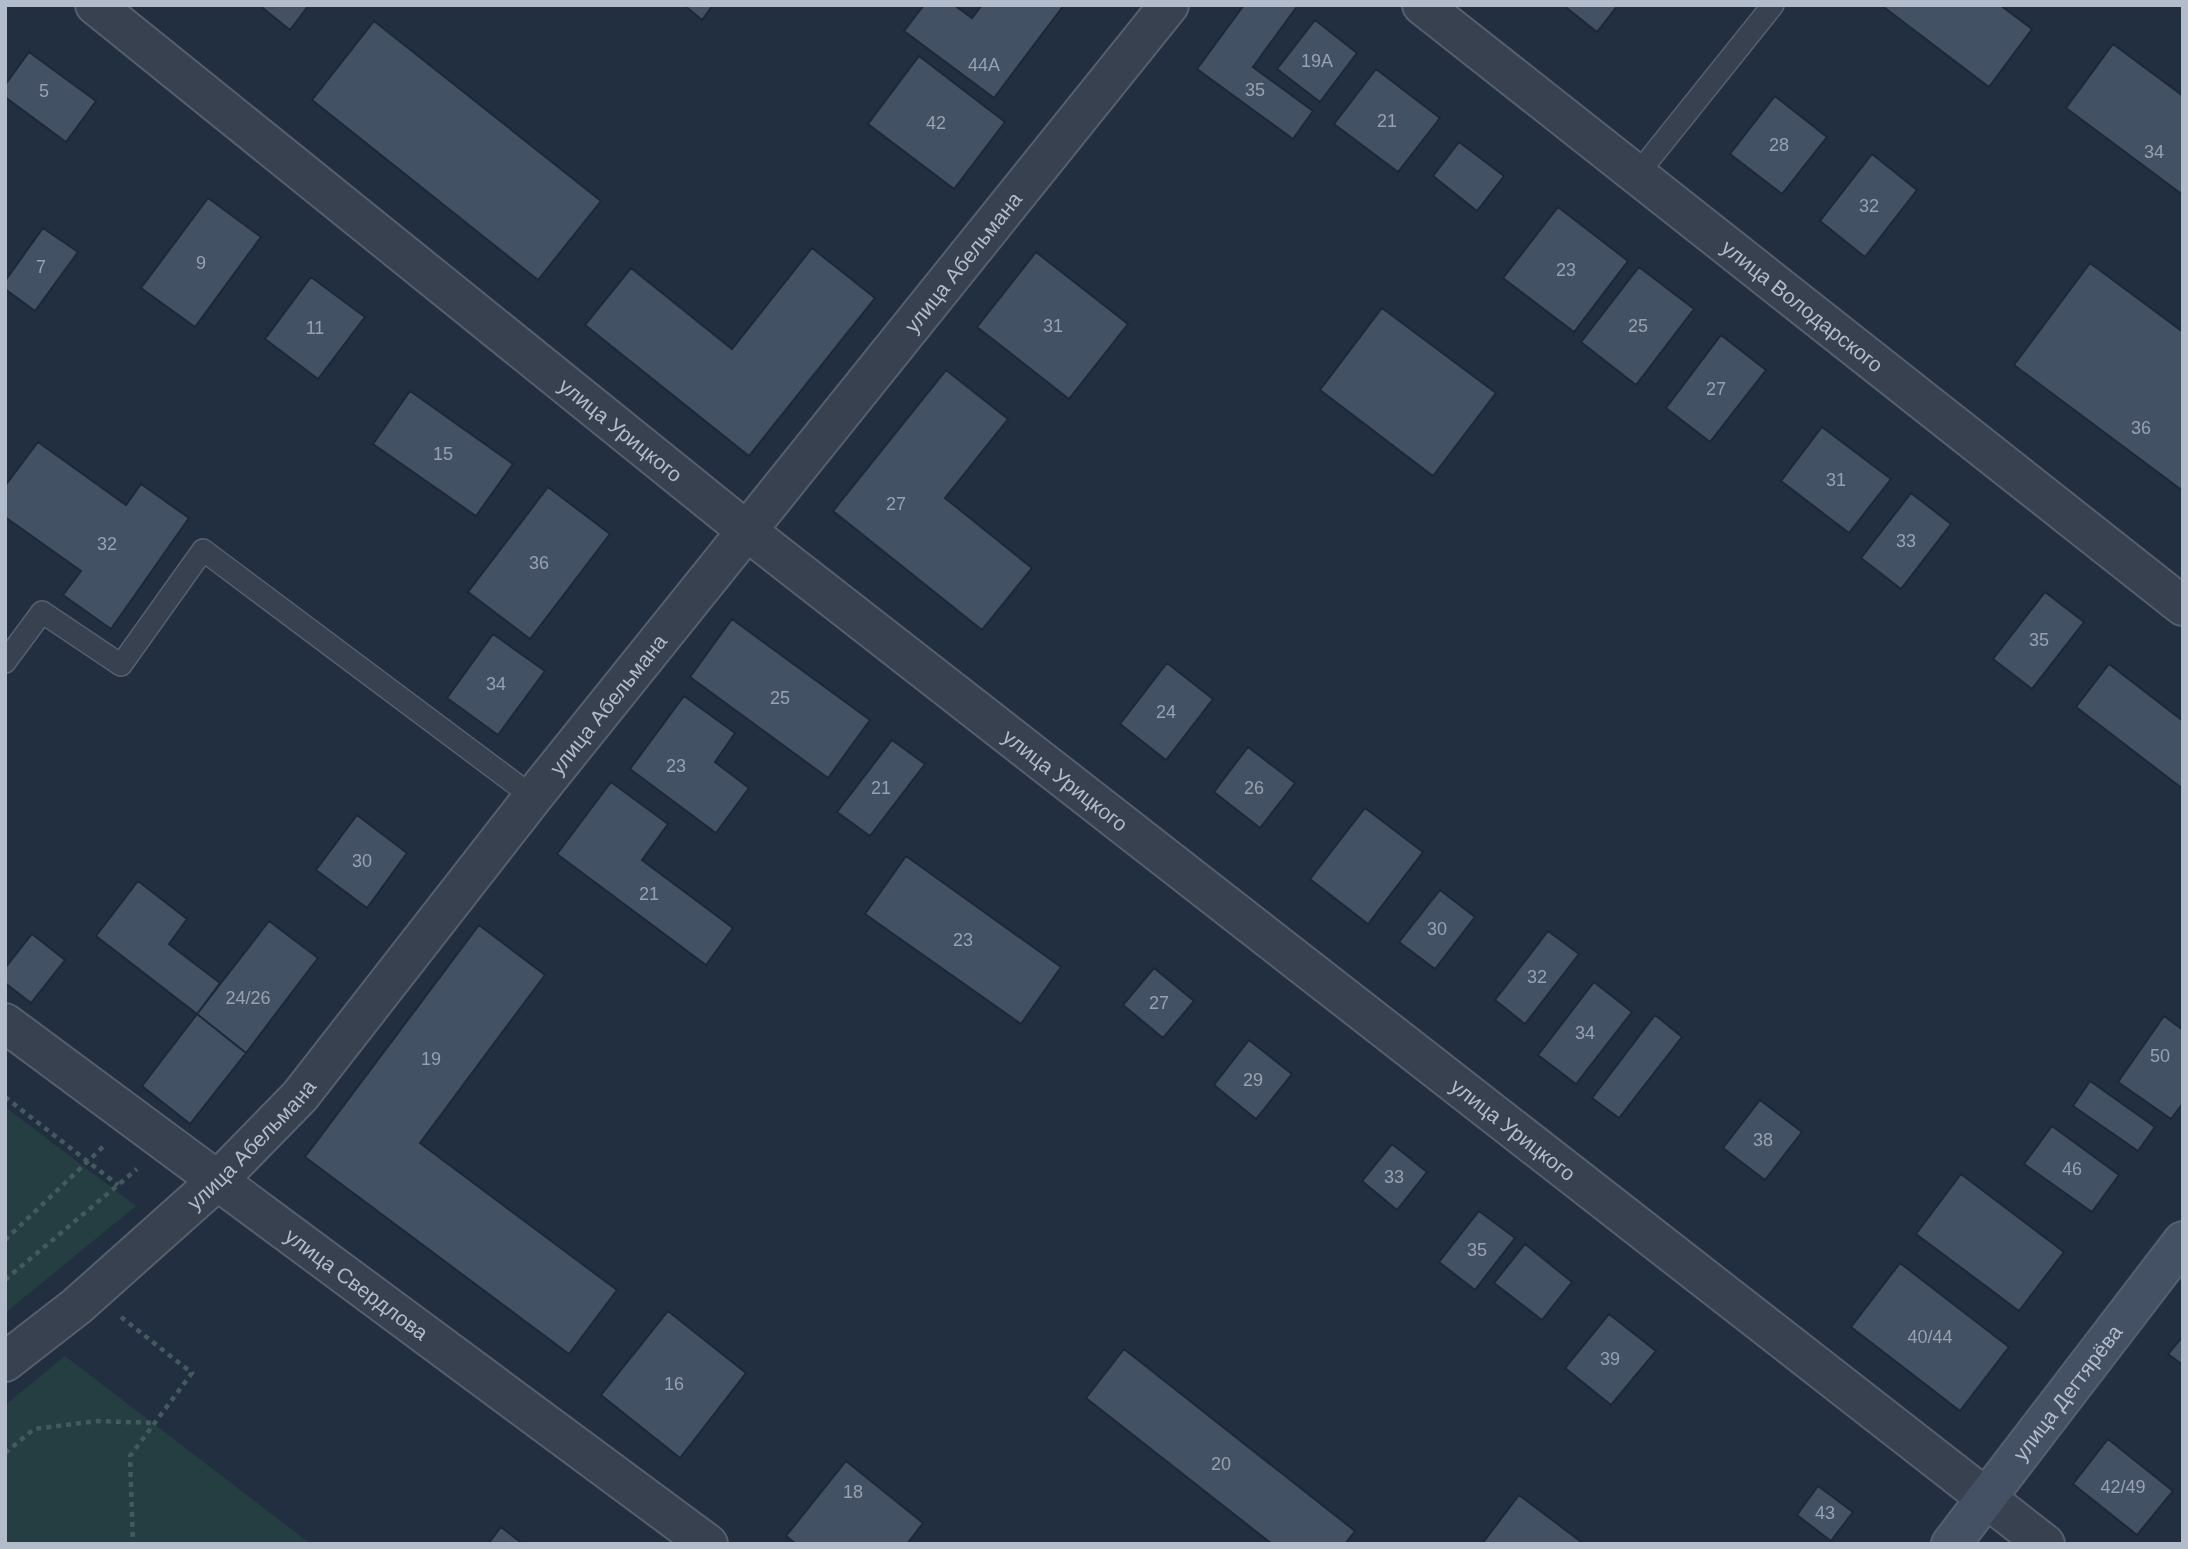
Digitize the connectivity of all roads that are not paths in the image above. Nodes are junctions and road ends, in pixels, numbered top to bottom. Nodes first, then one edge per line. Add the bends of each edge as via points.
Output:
1 (95, 5) edge
2 (1169, 5) edge
3 (1422, 5) edge
4 (1773, 5) edge
5 (1636, 176) junction
6 (748, 532) junction
7 (2183, 606) edge
8 (5, 662) edge
9 (533, 797) junction
10 (5, 1023) edge
11 (217, 1181) junction
12 (2183, 1241) edge
13 (5, 1362) edge
14 (1987, 1498) junction
15 (708, 1544) edge
16 (1951, 1544) edge
17 (2045, 1544) edge

1 - 6 street, улица Урицкого
2 - 6 street, улица Абельмана
3 - 5 street, улица Володарского
4 - 5 lane
5 - 7 street, улица Володарского
6 - 9 street, улица Абельмана
6 - 14 street, улица Урицкого
8 - 9 lane via 42,612 121,665 203,551
9 - 11 street, улица Абельмана via 300,1096
10 - 11 street, улица Свердлова
11 - 13 street, улица Абельмана via 77,1306
11 - 15 street, улица Свердлова
12 - 14 main road, улица Дегтярёва
14 - 16 main road, улица Дегтярёва
14 - 17 street, улица Урицкого

